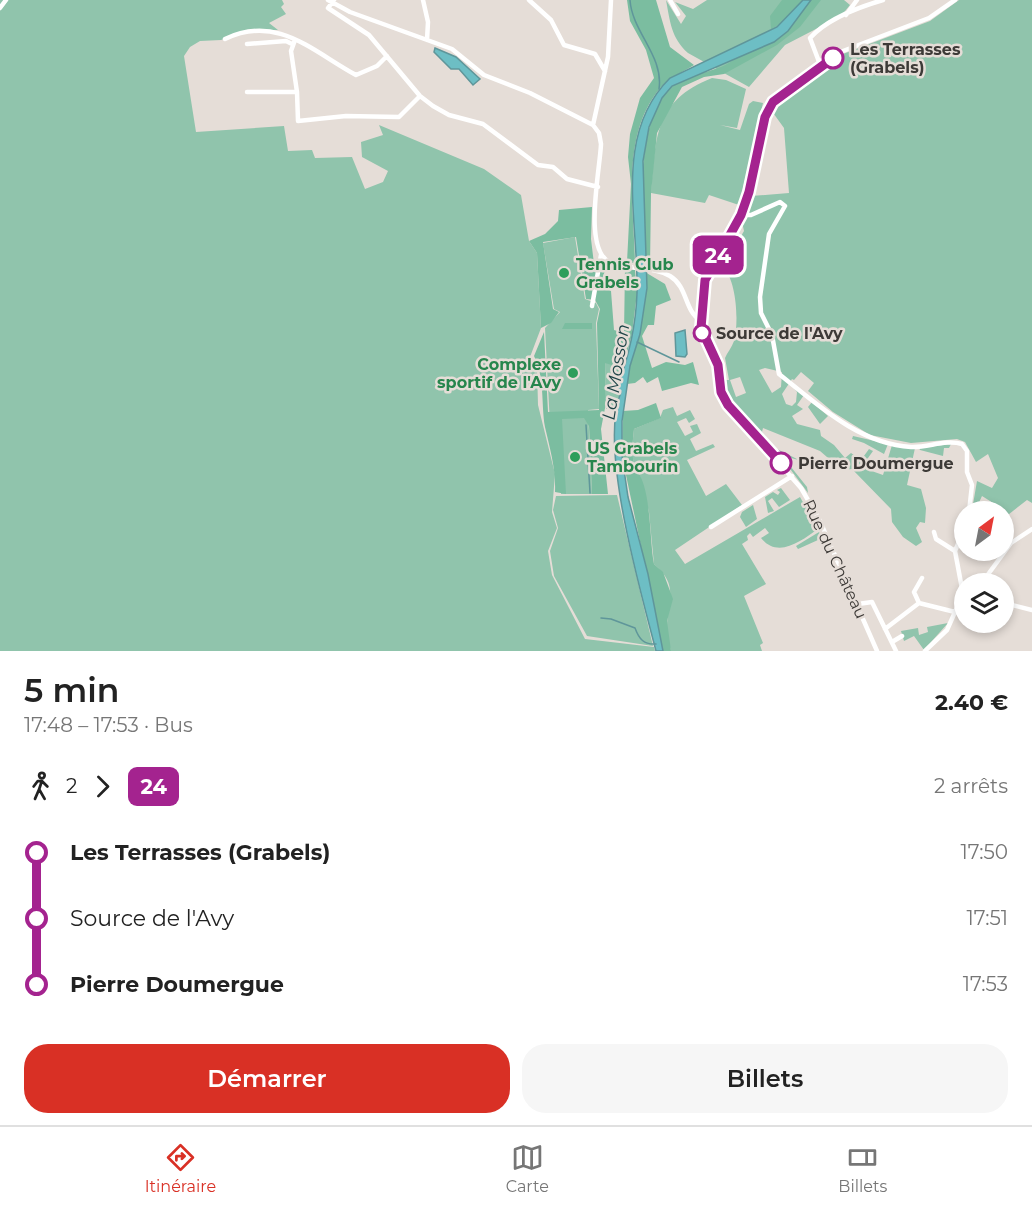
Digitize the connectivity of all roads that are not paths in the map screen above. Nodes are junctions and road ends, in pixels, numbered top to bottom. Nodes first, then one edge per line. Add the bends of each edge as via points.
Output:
1 (6, 0) edge
2 (423, 0) edge
3 (529, 0) edge
4 (611, 0) edge
5 (670, 0) edge
6 (857, 0) edge
7 (883, 0) edge
8 (955, 0) edge
9 (331, 1) edge
10 (0, 8) edge
11 (678, 14) dead end
12 (845, 16) junction
13 (225, 39) dead end
14 (427, 40) junction
15 (294, 42) junction
16 (247, 44) dead end
17 (387, 56) junction
18 (821, 67) junction
19 (605, 71) junction
20 (247, 92) dead end
21 (297, 92) junction
22 (420, 96) junction
23 (594, 125) junction
24 (598, 187) junction
25 (741, 215) junction
26 (602, 257) junction
27 (592, 306) dead end
28 (700, 320) junction
29 (792, 476) junction
30 (970, 501) edge
31 (711, 527) dead end
32 (1032, 529) edge
33 (934, 531) dead end
34 (954, 550) edge
35 (989, 573) edge
36 (922, 578) dead end
37 (919, 603) junction
38 (858, 604) junction
39 (1014, 606) edge
40 (1032, 610) edge
41 (954, 612) edge
42 (954, 614) edge
43 (885, 629) junction
44 (902, 636) dead end
45 (892, 642) junction
46 (877, 651) edge
47 (896, 651) edge
48 (925, 651) edge

1 - 10 street
2 - 14 street
3 - 19 street via 551,20 564,45 595,54
4 - 19 street
5 - 11 street
6 - 12 street
7 - 12 street
8 - 18 street via 929,18 843,51
9 - 14 street via 350,12
9 - 17 street via 328,8 357,25
12 - 18 street via 818,29 810,38
13 - 15 street via 249,32 275,31
14 - 23 street via 452,49 484,75
15 - 16 street
15 - 17 street via 356,75 377,66
15 - 21 street via 291,51
17 - 22 street
18 - 25 street via 782,93 769,109
19 - 23 street
20 - 21 street
21 - 22 street via 298,121 346,116 399,117
22 - 24 street via 449,115 483,124 538,165 553,167 567,179
23 - 24 street via 600,136
24 - 26 street via 594,232
25 - 28 street via 707,273
25 - 30 street via 751,215 780,202 785,206 769,234 760,297 779,374 859,434 911,447 962,444 968,456
26 - 27 street
26 - 28 street via 618,265 670,276 679,284 692,314
28 - 29 street, Rue du Château via 704,341 718,365 723,398
29 - 31 street
29 - 38 street, Rue du Château via 819,519
32 - 35 street via 1011,543
33 - 34 street via 936,538
36 - 37 street via 914,592
37 - 41 street
37 - 43 street
38 - 43 street via 872,602
38 - 46 street, Rue du Château
39 - 40 street
42 - 48 street via 945,633
43 - 45 street
44 - 45 street
45 - 47 street

